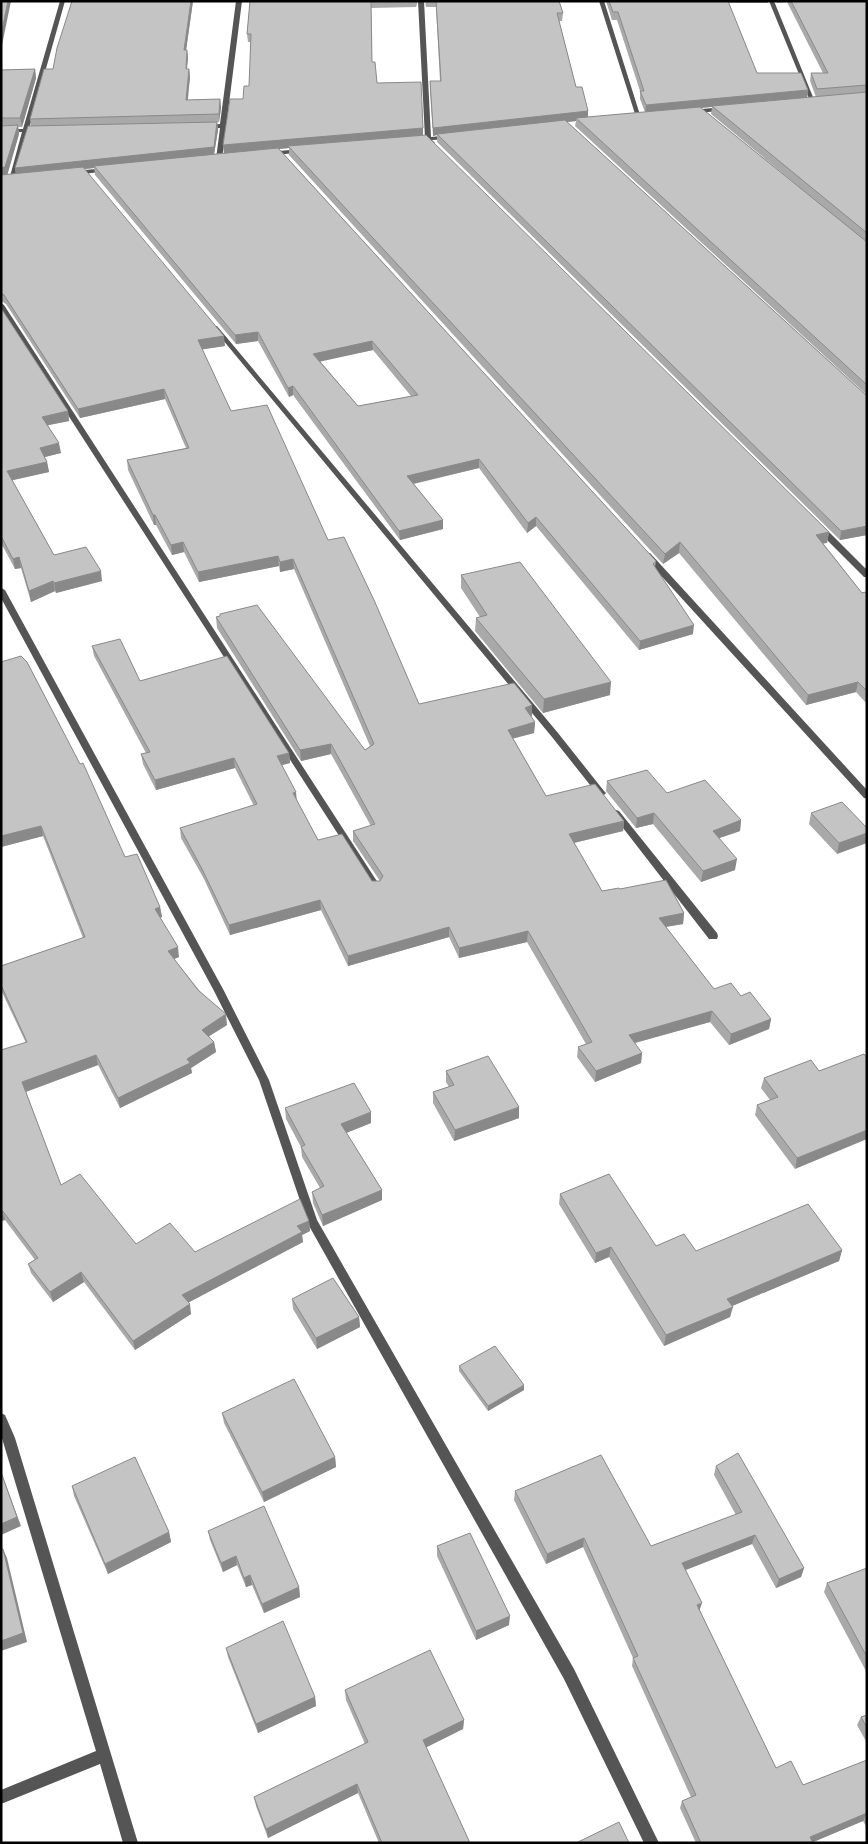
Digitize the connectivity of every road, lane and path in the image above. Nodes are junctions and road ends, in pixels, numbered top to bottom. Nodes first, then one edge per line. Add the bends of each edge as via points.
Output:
1 (63, 1) edge
2 (239, 1) edge
3 (421, 1) edge
4 (601, 1) edge
5 (771, 1) edge
6 (822, 100) edge
7 (813, 101) junction
8 (804, 102) edge
9 (729, 108) edge
10 (701, 111) junction
11 (684, 113) edge
12 (648, 116) edge
13 (639, 117) junction
14 (709, 117) edge
15 (630, 118) edge
16 (224, 126) junction
17 (194, 127) edge
18 (44, 130) edge
19 (1, 131) edge
20 (24, 131) junction
21 (458, 136) edge
22 (428, 140) junction
23 (408, 141) edge
24 (435, 146) edge
25 (310, 150) edge
26 (280, 152) junction
27 (263, 154) edge
28 (228, 158) edge
29 (219, 159) junction
30 (210, 160) edge
31 (287, 160) edge
32 (115, 169) edge
33 (87, 172) junction
34 (68, 174) edge
35 (20, 178) edge
36 (10, 179) junction
37 (93, 180) edge
38 (1, 181) edge
39 (1, 305) edge
40 (207, 317) edge
41 (810, 518) edge
42 (640, 547) edge
43 (867, 575) edge
44 (1, 590) edge
45 (867, 796) edge
46 (604, 797) edge
47 (610, 804) edge
48 (378, 888) edge
49 (713, 936) dead end
50 (1, 1419) edge
51 (5, 1439) edge
52 (105, 1754) junction
53 (1, 1797) edge
54 (131, 1843) edge
55 (652, 1843) edge

1 - 20 street
2 - 16 street
3 - 22 street
4 - 13 street
5 - 7 street
6 - 7 street
7 - 8 street
9 - 10 street
10 - 11 street
10 - 14 street
12 - 13 street
13 - 15 street
16 - 17 street
16 - 29 street
18 - 20 street
19 - 20 street
20 - 36 street
21 - 22 street
22 - 23 street
22 - 24 street
25 - 26 street
26 - 27 street
26 - 31 street
28 - 29 street
29 - 30 street
32 - 33 street
33 - 34 street
33 - 37 street
35 - 36 street
36 - 38 street
39 - 48 street
40 - 46 street
41 - 43 street
42 - 45 street
44 - 55 street via 218,989 264,1080 312,1221 569,1674
47 - 49 street
50 - 51 street
51 - 52 street
52 - 53 street
52 - 54 street

